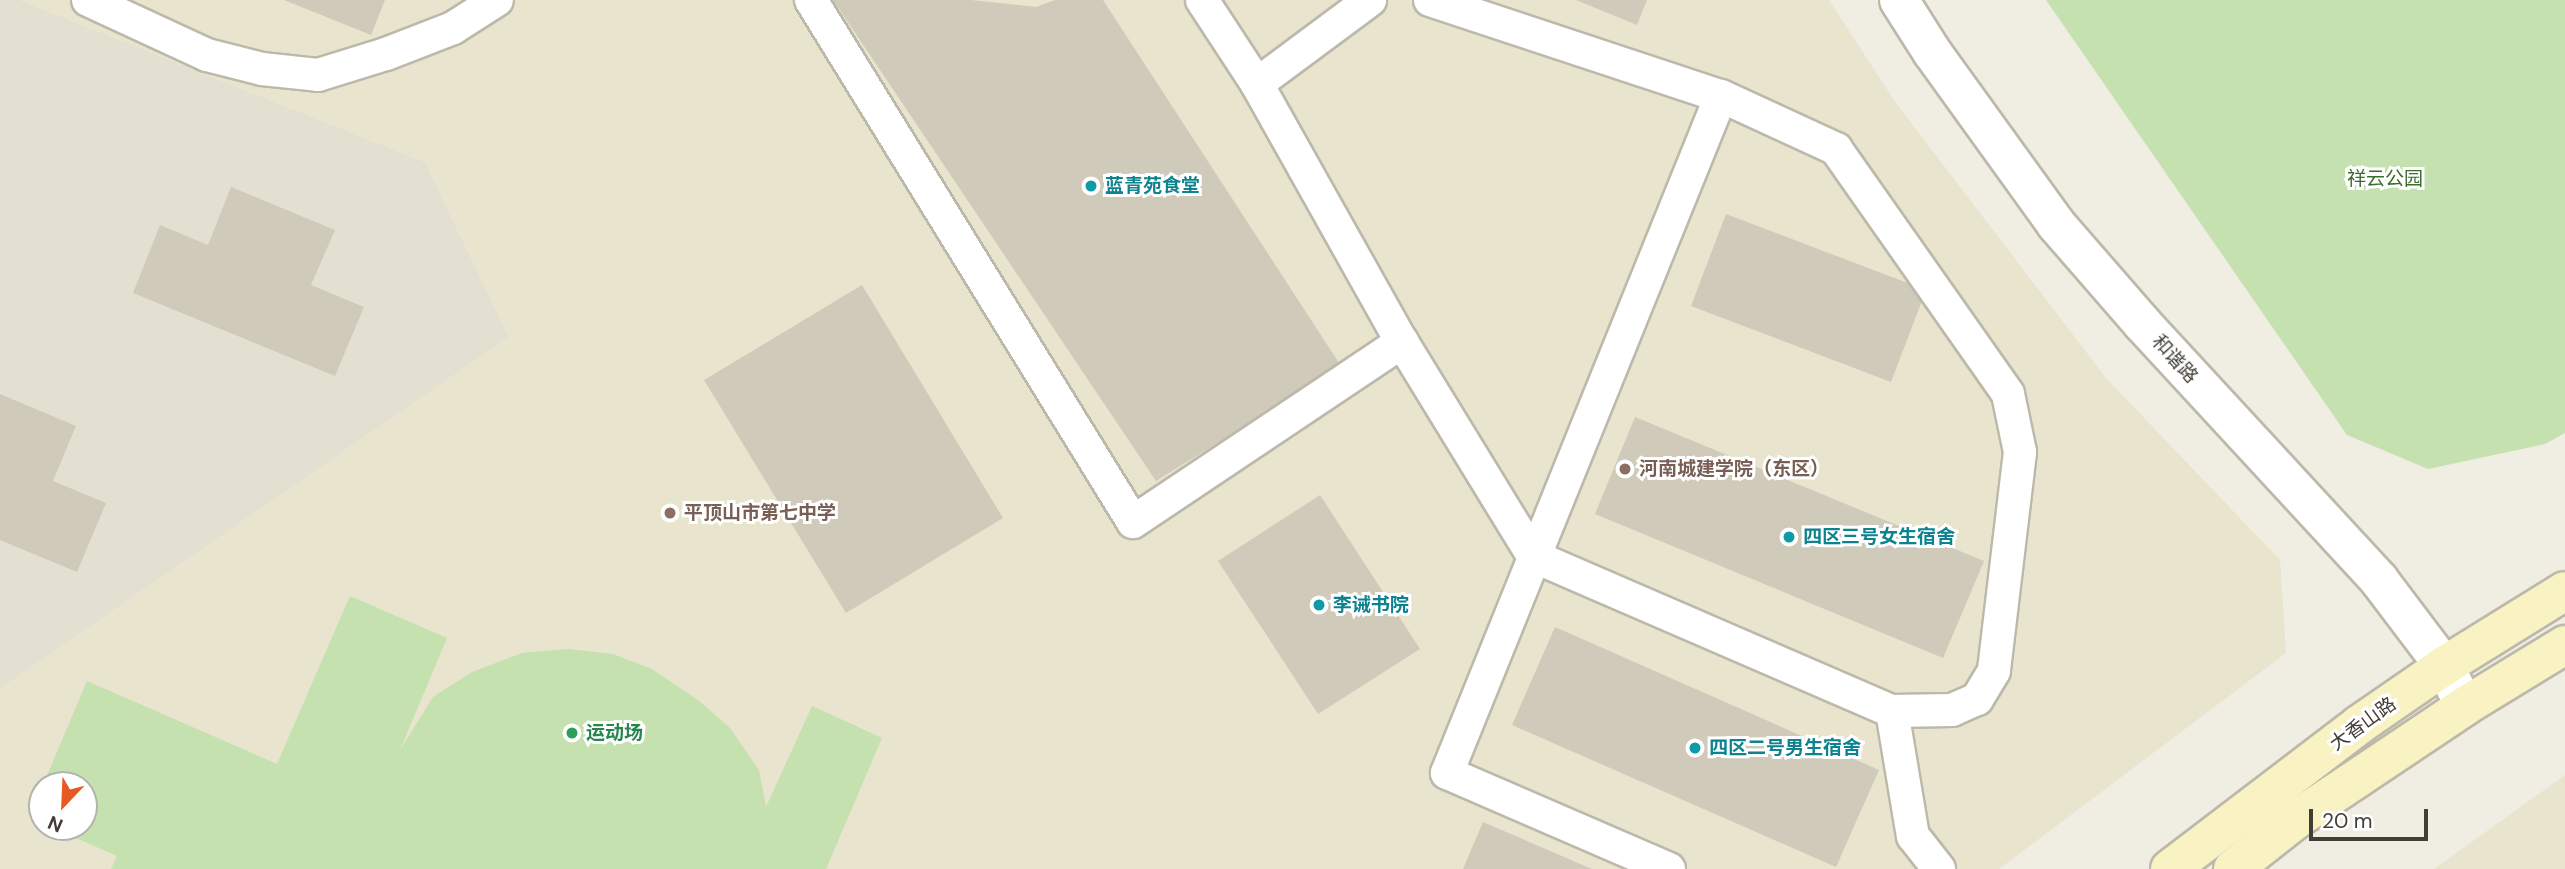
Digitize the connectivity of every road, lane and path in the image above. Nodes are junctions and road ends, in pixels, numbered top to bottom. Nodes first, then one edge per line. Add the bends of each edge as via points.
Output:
1 (88, 0) edge
2 (497, 0) edge
3 (811, 0) edge
4 (1202, 0) edge
5 (1370, 0) edge
6 (1430, 0) edge
7 (1899, 0) edge
8 (1257, 84) junction
9 (1721, 96) junction
10 (1402, 342) junction
11 (1532, 556) junction
12 (2565, 592) edge
13 (2565, 645) edge
14 (2444, 666) junction
15 (2465, 706) junction
16 (1892, 712) junction
17 (1669, 869) edge
18 (1939, 869) edge
19 (2170, 869) edge
20 (2233, 869) edge

1 - 2 street via 207,55 262,69 318,75 453,28
3 - 10 street via 1132,522
4 - 8 street
5 - 8 street
6 - 9 street
7 - 14 street, 和谐路 via 2056,223 2379,580
8 - 10 street
9 - 11 street
9 - 16 street via 1836,149 2008,394 2020,452 1994,671 1977,699 1952,709
10 - 11 street
11 - 16 street
11 - 17 street via 1447,773
12 - 14 main road, 大香山路
13 - 15 main road
14 - 15 street, 和谐路
14 - 19 main road, 大香山路
15 - 20 main road via 2295,820
16 - 18 street via 1913,836

